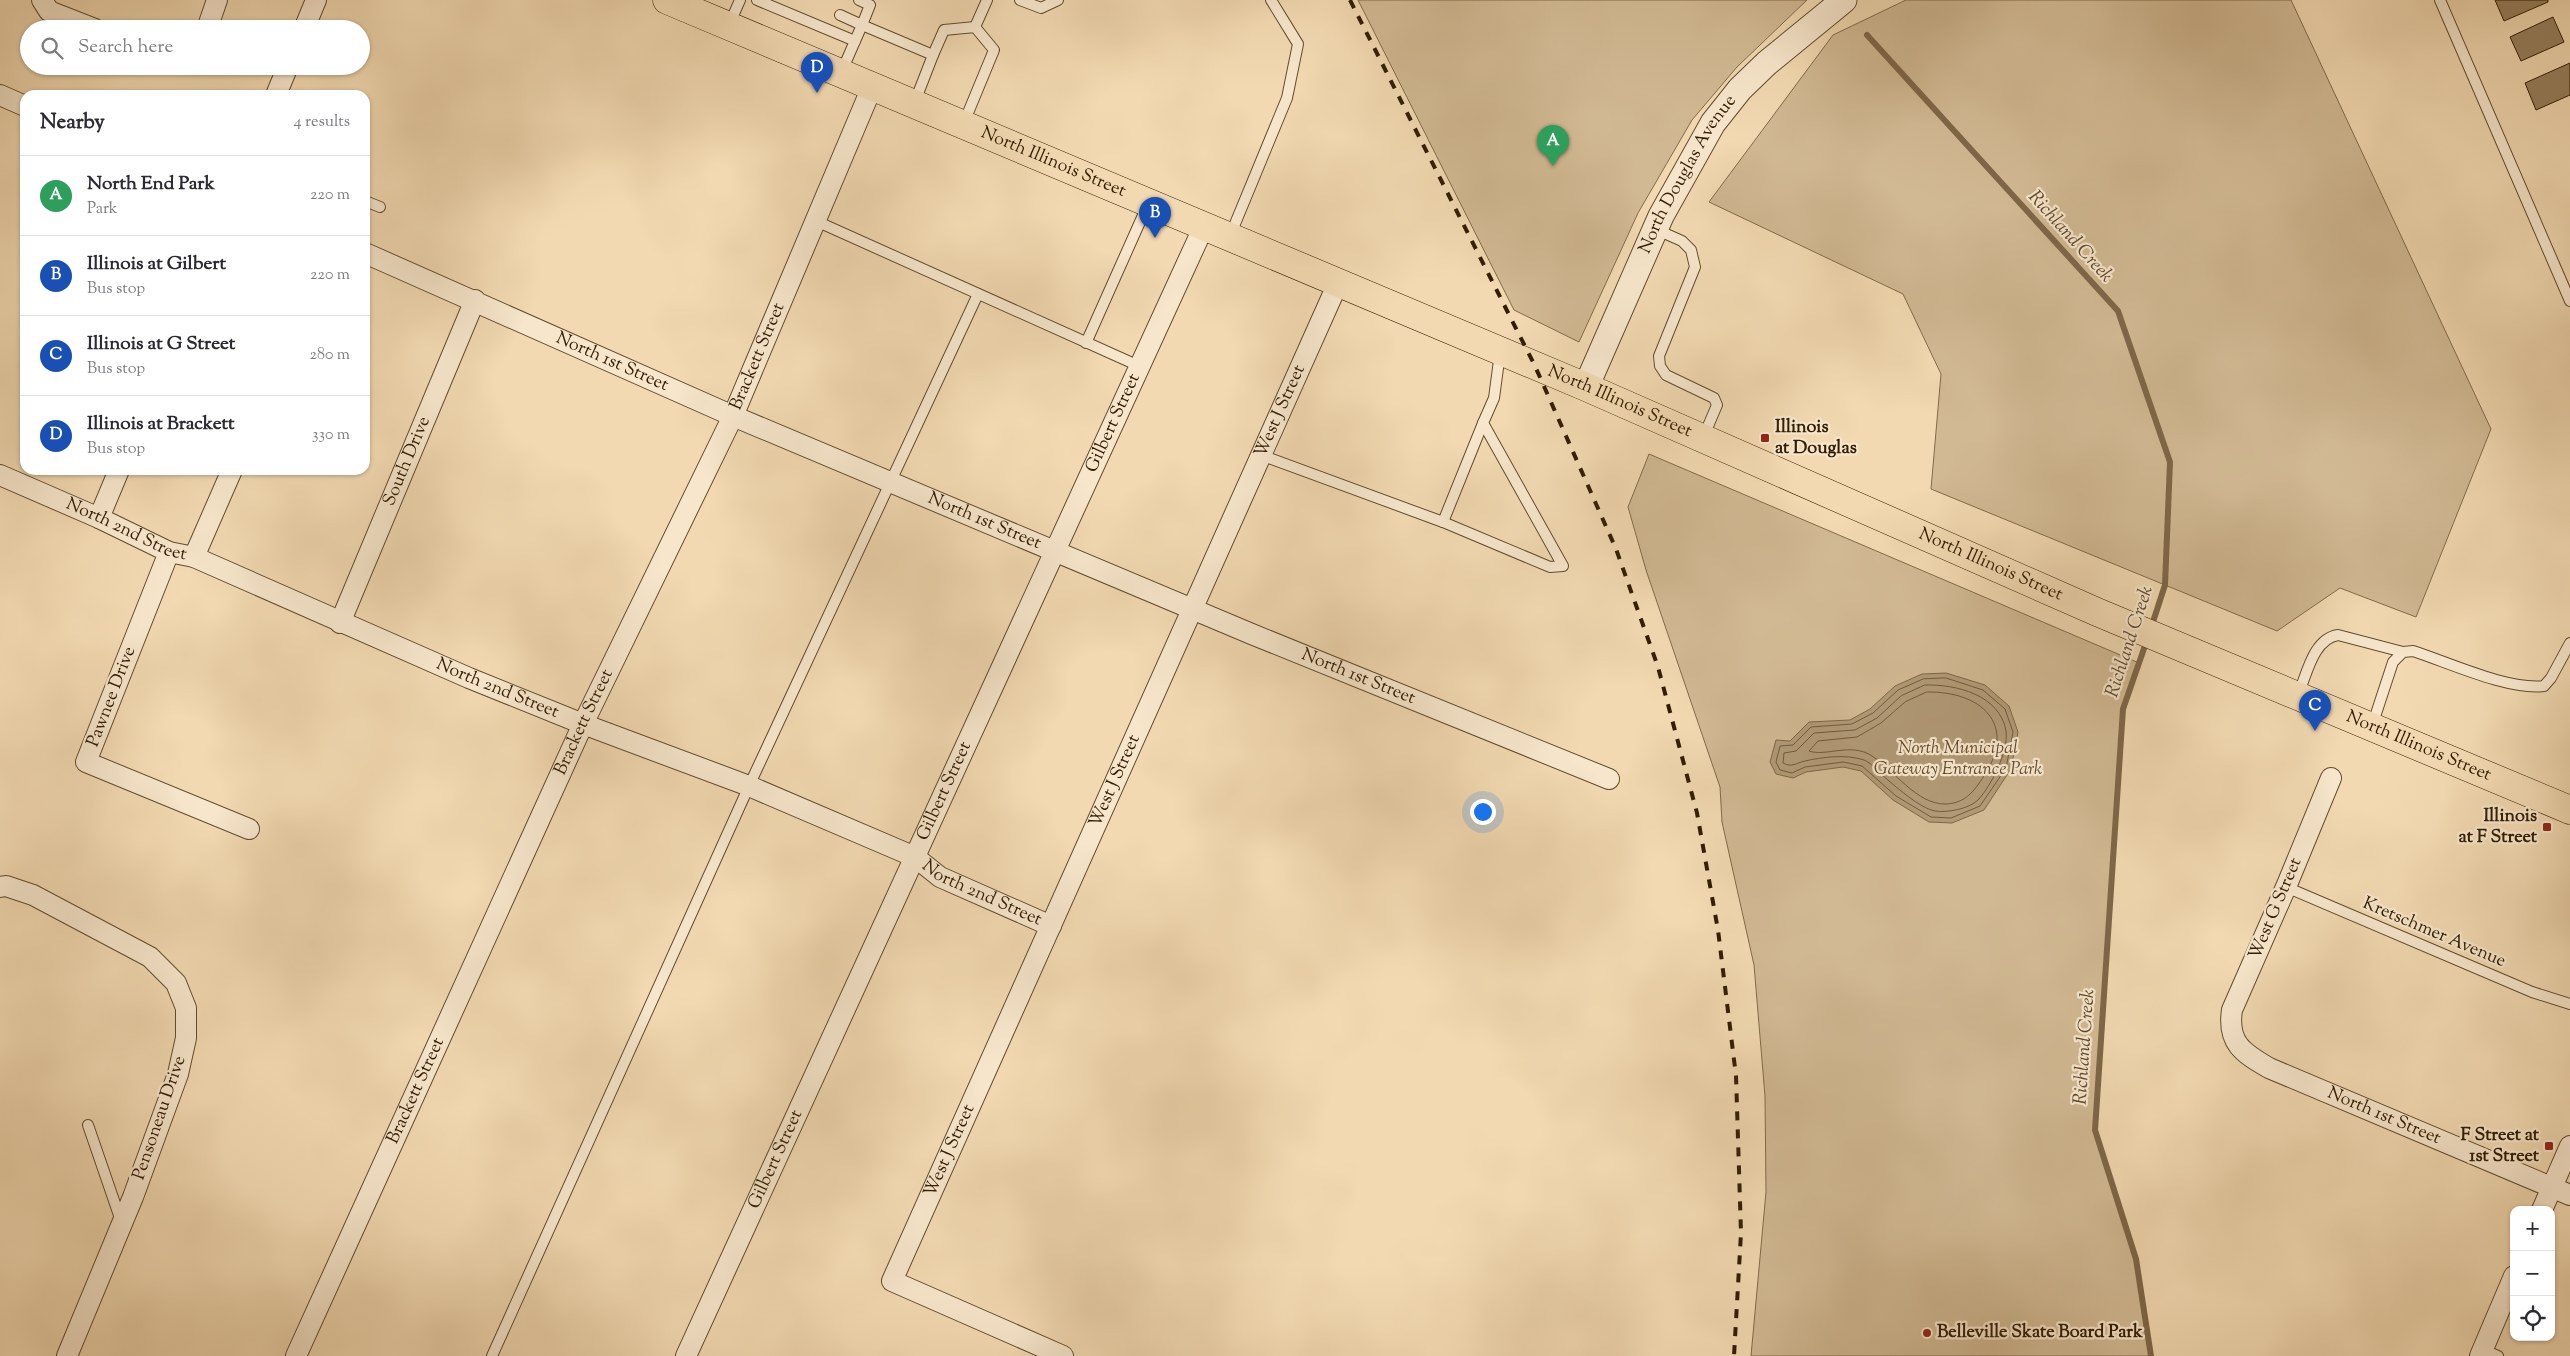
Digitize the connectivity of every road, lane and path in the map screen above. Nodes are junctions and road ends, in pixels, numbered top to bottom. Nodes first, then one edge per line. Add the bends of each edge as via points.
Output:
1 (42, 0) edge
2 (217, 0) edge
3 (316, 0) edge
4 (667, 0) edge
5 (740, 0) edge
6 (757, 0) edge
7 (859, 0) edge
8 (987, 0) edge
9 (1020, 0) edge
10 (1058, 0) edge
11 (1271, 0) edge
12 (1844, 0) edge
13 (2440, 0) edge
14 (840, 15) dead end
15 (72, 20) edge
16 (210, 20) edge
17 (308, 20) edge
18 (862, 25) junction
19 (728, 26) junction
20 (975, 27) junction
21 (855, 41) junction
22 (933, 55) junction
23 (840, 74) junction
24 (284, 75) edge
25 (872, 87) junction
26 (278, 90) edge
27 (0, 95) edge
28 (20, 104) edge
29 (914, 105) junction
30 (963, 125) junction
31 (1148, 202) junction
32 (370, 203) edge
33 (380, 207) dead end
34 (816, 221) junction
35 (1204, 226) junction
36 (1655, 229) junction
37 (1230, 237) junction
38 (370, 255) edge
39 (1338, 283) junction
40 (978, 294) junction
41 (475, 300) junction
42 (2570, 301) edge
43 (1086, 343) junction
44 (1500, 352) junction
45 (1139, 366) junction
46 (1586, 387) junction
47 (733, 416) junction
48 (1483, 423) junction
49 (1703, 438) junction
50 (1261, 455) junction
51 (0, 475) edge
52 (117, 475) edge
53 (230, 475) edge
54 (892, 482) junction
55 (99, 518) junction
56 (1442, 522) junction
57 (1055, 550) junction
58 (168, 552) junction
59 (194, 557) junction
60 (1193, 609) junction
61 (340, 623) junction
62 (2570, 643) edge
63 (2403, 652) junction
64 (2297, 696) junction
65 (583, 724) junction
66 (2372, 728) junction
67 (2330, 778) dead end
68 (1609, 779) dead end
69 (749, 786) junction
70 (2570, 810) edge
71 (249, 829) dead end
72 (915, 858) junction
73 (0, 887) edge
74 (2286, 887) junction
75 (1051, 926) junction
76 (2570, 1004) edge
77 (2234, 1040) joint
78 (88, 1125) dead end
79 (2570, 1146) edge
80 (2561, 1191) edge
81 (2546, 1206) edge
82 (122, 1224) junction
83 (2510, 1288) edge
84 (2487, 1354) edge
85 (67, 1356) edge
86 (296, 1356) edge
87 (492, 1356) edge
88 (686, 1356) edge
89 (1063, 1356) edge

1 - 15 street via 49,11
2 - 16 street
3 - 17 street
4 - 19 main road, North Illinois Street
5 - 19 lane
6 - 21 lane
7 - 18 lane via 870,5
8 - 20 lane
9 - 10 lane via 1041,8
11 - 37 lane via 1298,44 1287,98
12 - 36 street, North Douglas Avenue via 1785,47 1740,89 1713,123
13 - 42 lane
14 - 18 lane
18 - 21 lane
18 - 22 lane
19 - 23 main road, North Illinois Street
20 - 22 lane via 944,30
20 - 30 lane via 994,50
21 - 23 lane
22 - 29 lane
23 - 25 main road, North Illinois Street
24 - 26 street
25 - 29 main road, North Illinois Street
25 - 34 street, Brackett Street
27 - 28 street
29 - 30 main road, North Illinois Street
30 - 31 main road, North Illinois Street
31 - 35 main road, North Illinois Street
31 - 43 lane
32 - 33 lane
34 - 40 lane
34 - 47 street, Brackett Street
35 - 37 main road, North Illinois Street
35 - 45 street, Gilbert Street
36 - 46 street, North Douglas Avenue
36 - 49 lane via 1682,241 1691,250 1694,268 1659,356 1666,376 1714,398 1717,405
37 - 39 main road, North Illinois Street
38 - 41 street, North 1st Street
39 - 44 main road, North Illinois Street
39 - 50 street, West J Street
40 - 43 lane
40 - 54 lane
41 - 47 street, North 1st Street
41 - 61 street, South Drive
43 - 45 lane
44 - 46 main road, North Illinois Street
44 - 48 lane via 1494,398
45 - 57 street, Gilbert Street
46 - 49 main road, North Illinois Street
47 - 54 street, North 1st Street
47 - 65 street, Brackett Street
48 - 56 lane
48 - 56 lane via 1563,566 1550,566
49 - 64 main road, North Illinois Street via 2097,612
50 - 56 lane
50 - 60 street, West J Street
51 - 55 street, North 2nd Street
52 - 55 street
53 - 59 street
54 - 57 street, North 1st Street
54 - 69 lane
55 - 58 street, North 2nd Street
57 - 60 street, North 1st Street
57 - 72 street, Gilbert Street
58 - 59 street, North 2nd Street
58 - 71 street, Pawnee Drive via 86,762
59 - 61 street, North 2nd Street
60 - 68 street, North 1st Street
60 - 75 street, West J Street
61 - 65 street, North 2nd Street
62 - 63 lane via 2544,686 2530,688 2413,651
63 - 64 lane via 2338,635 2327,637 2319,645
63 - 66 lane via 2393,662
64 - 66 main road, North Illinois Street
65 - 69 street, North 2nd Street
65 - 86 street, Brackett Street
66 - 70 main road, North Illinois Street
67 - 74 street, West G Street
69 - 72 street, North 2nd Street
69 - 87 lane
72 - 75 street, North 2nd Street via 940,877
72 - 88 street, Gilbert Street
73 - 82 street, Pensoneau Drive via 34,895 150,957 176,983 186,1008 186,1038 178,1074
74 - 76 lane, Kretschmer Avenue via 2532,992
74 - 77 street, West G Street via 2232,1010 2230,1026
75 - 89 street, West J Street via 892,1282
77 - 80 street, North 1st Street via 2248,1056 2269,1068
78 - 82 lane
79 - 80 street
80 - 81 street
82 - 85 street, Pensoneau Drive
83 - 84 street

